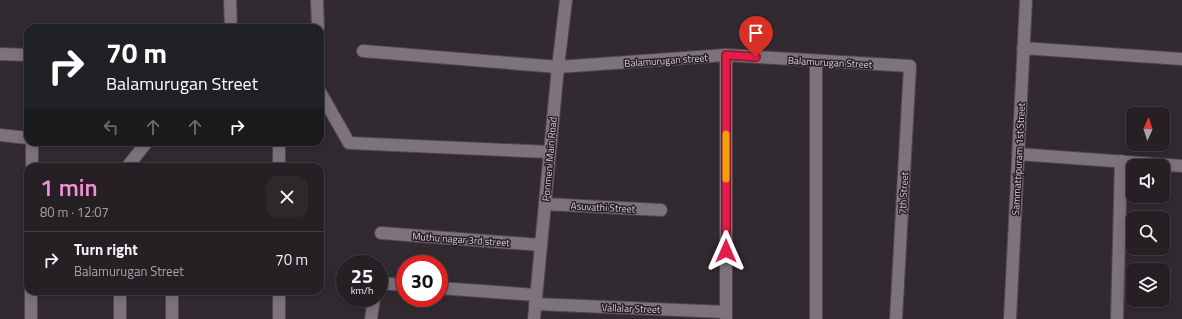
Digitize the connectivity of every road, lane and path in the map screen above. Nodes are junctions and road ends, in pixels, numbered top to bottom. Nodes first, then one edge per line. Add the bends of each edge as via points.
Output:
1 (230, 0) edge
2 (317, 0) edge
3 (566, 0) edge
4 (1026, 0) edge
5 (231, 24) edge
6 (318, 24) edge
7 (1023, 48) junction
8 (363, 51) dead end
9 (0, 54) edge
10 (24, 55) edge
11 (726, 55) junction
12 (1182, 59) edge
13 (816, 61) junction
14 (910, 66) joint
15 (558, 67) junction
16 (324, 99) edge
17 (0, 135) edge
18 (24, 138) edge
19 (32, 146) edge
20 (144, 146) edge
21 (279, 146) edge
22 (550, 152) junction
23 (1018, 154) junction
24 (1121, 161) junction
25 (32, 163) edge
26 (130, 163) edge
27 (279, 163) edge
28 (1182, 166) edge
29 (545, 204) junction
30 (661, 210) dead end
31 (381, 233) dead end
32 (541, 245) junction
33 (448, 289) edge
34 (31, 295) edge
35 (120, 295) edge
36 (172, 295) edge
37 (279, 295) edge
38 (536, 300) junction
39 (373, 307) edge
40 (726, 315) edge
41 (31, 319) edge
42 (120, 319) edge
43 (172, 319) edge
44 (279, 319) edge
45 (371, 319) edge
46 (534, 319) edge
47 (816, 319) edge
48 (896, 319) edge
49 (1010, 319) edge
50 (1117, 319) edge

1 - 5 street
2 - 6 street
3 - 15 street, Ponmeni Main Road
4 - 7 street, Sammattipuram 1st Street
7 - 12 street
7 - 23 street, Sammattipuram 1st Street
8 - 15 street, Balamurugan street
9 - 10 street
11 - 13 street, Balamurugan Street
11 - 15 street, Balamurugan street
11 - 40 street
13 - 14 street, Balamurugan Street
13 - 47 street
14 - 48 street, 7th Street
15 - 22 street, Ponmeni Main Road
16 - 22 street via 349,143
17 - 18 street
19 - 25 street
20 - 26 street
21 - 27 street
22 - 29 street, Ponmeni Main Road
23 - 24 street
23 - 49 street, Sammattipuram 1st Street
24 - 28 street
24 - 50 street
29 - 30 street, Asuvathi Street
29 - 32 street, Ponmeni Main Road
31 - 32 street, Muthu nagar 3rd street
32 - 38 street, Ponmeni Main Road
33 - 38 street, Vallalar Street
34 - 41 street
35 - 42 street
36 - 43 street
37 - 44 street
38 - 40 street, Vallalar Street
38 - 46 street, Ponmeni Main Road
39 - 45 street

